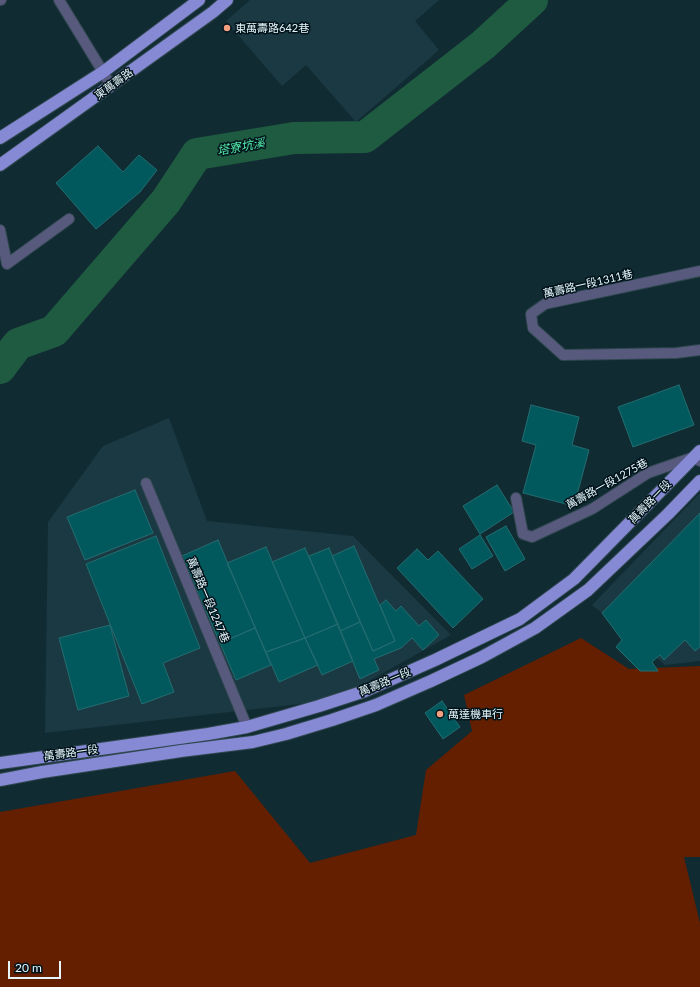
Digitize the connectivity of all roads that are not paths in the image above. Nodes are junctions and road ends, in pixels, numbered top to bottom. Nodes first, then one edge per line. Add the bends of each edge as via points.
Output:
1 (58, 0) edge
2 (199, 0) edge
3 (227, 0) edge
4 (103, 72) junction
5 (111, 86) junction
6 (0, 138) edge
7 (0, 165) edge
8 (69, 219) dead end
9 (0, 230) edge
10 (700, 271) edge
11 (700, 350) edge
12 (698, 457) edge
13 (700, 481) edge
14 (146, 483) dead end
15 (516, 498) dead end
16 (247, 727) junction
17 (0, 763) edge
18 (0, 780) edge

1 - 4 lane
2 - 4 main road, 東萬壽路
3 - 5 main road, 東萬壽路
4 - 5 lane
4 - 6 main road, 東萬壽路
5 - 7 main road, 東萬壽路
8 - 9 lane via 7,264
10 - 11 lane, 萬壽路一段1311巷 via 545,304 531,314 532,328 563,355 676,353
12 - 15 lane, 萬壽路一段1275巷 via 648,473 592,509 532,537 522,534
12 - 16 main road, 萬壽路一段 via 574,579 520,619 365,691
13 - 18 main road, 萬壽路一段 via 588,590 535,628 482,657 376,705 253,742
14 - 16 lane, 萬壽路一段1247巷
16 - 17 main road, 萬壽路一段

